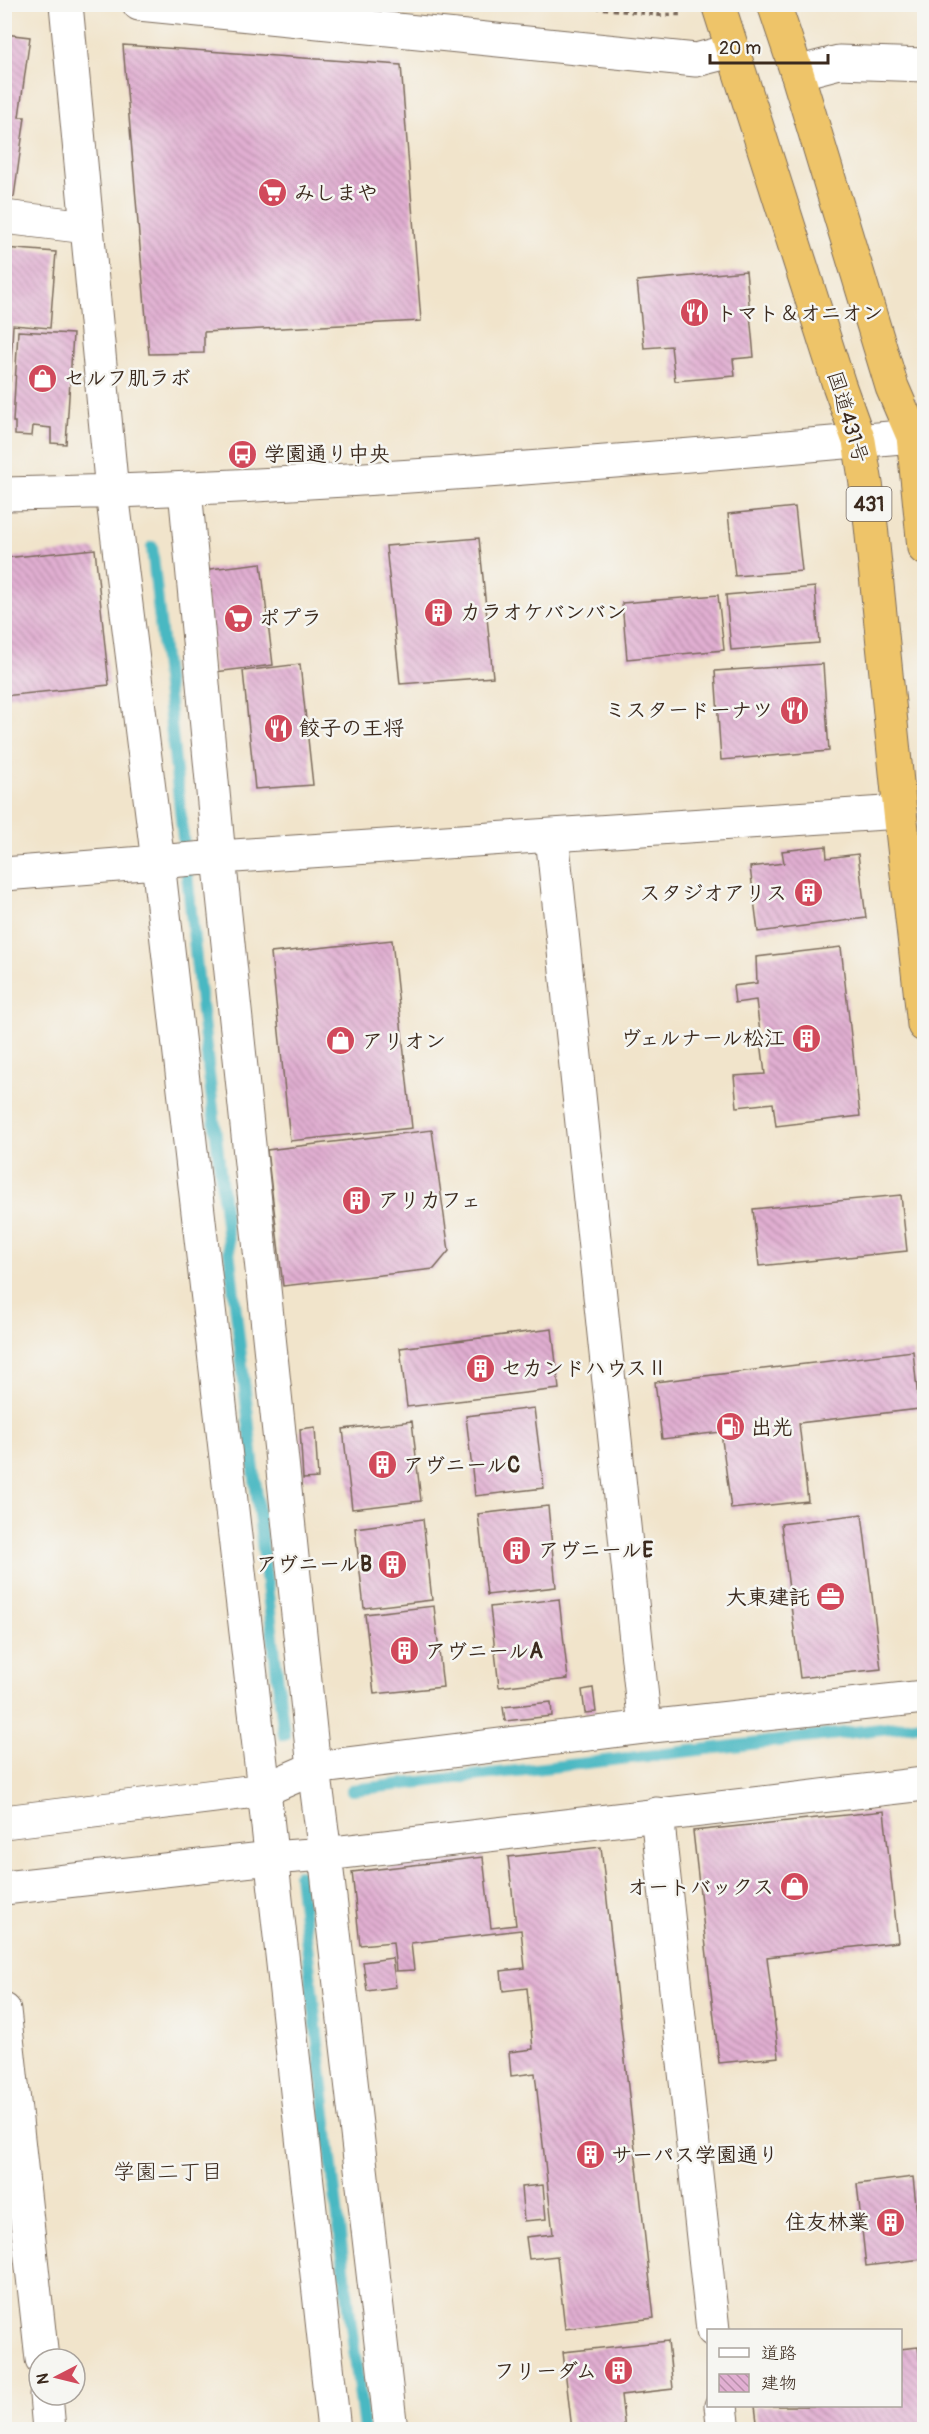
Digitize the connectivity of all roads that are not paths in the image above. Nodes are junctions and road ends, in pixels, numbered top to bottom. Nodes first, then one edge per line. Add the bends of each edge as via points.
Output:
1 (66, 4) edge
2 (140, 4) edge
3 (774, 4) edge
4 (704, 9) edge
5 (731, 51) junction
6 (924, 65) edge
7 (797, 73) junction
8 (4, 217) edge
9 (87, 227) junction
10 (919, 436) edge
11 (859, 441) junction
12 (185, 489) junction
13 (112, 492) junction
14 (4, 494) edge
15 (924, 548) edge
16 (900, 812) junction
17 (552, 836) junction
18 (219, 856) junction
19 (158, 862) junction
20 (4, 874) edge
21 (924, 1025) edge
22 (924, 1697) edge
23 (645, 1727) junction
24 (314, 1768) junction
25 (924, 1784) edge
26 (264, 1790) junction
27 (657, 1814) junction
28 (4, 1822) edge
29 (326, 1854) junction
30 (270, 1858) junction
31 (4, 1888) edge
32 (4, 2010) edge
33 (713, 2329) edge
34 (41, 2347) edge
35 (47, 2407) edge
36 (721, 2407) edge
37 (49, 2430) edge
38 (334, 2430) edge
39 (391, 2430) edge
40 (724, 2430) edge

1 - 9 street
2 - 5 street via 696,60
3 - 7 highway, 431
4 - 5 highway, 国道431号 / 431
5 - 11 highway, 国道431号 / 431
6 - 7 street via 839,62
7 - 10 highway, 431 via 892,387
8 - 9 street
9 - 13 street
10 - 11 street
10 - 15 highway, 431
11 - 12 street
11 - 16 highway, 国道431号 / 431
12 - 13 street
12 - 18 street
13 - 14 street
13 - 19 street
16 - 17 street
16 - 21 highway, 国道431号 / 431
17 - 18 street
17 - 23 street
18 - 19 street
18 - 24 street
19 - 20 street
19 - 26 street
22 - 23 street
23 - 24 street
24 - 26 street
24 - 29 street
25 - 27 street
26 - 28 street
26 - 30 street
27 - 29 street
27 - 33 street
29 - 30 street
29 - 39 street
30 - 31 street
30 - 38 street
32 - 34 street
35 - 37 street
36 - 40 street

